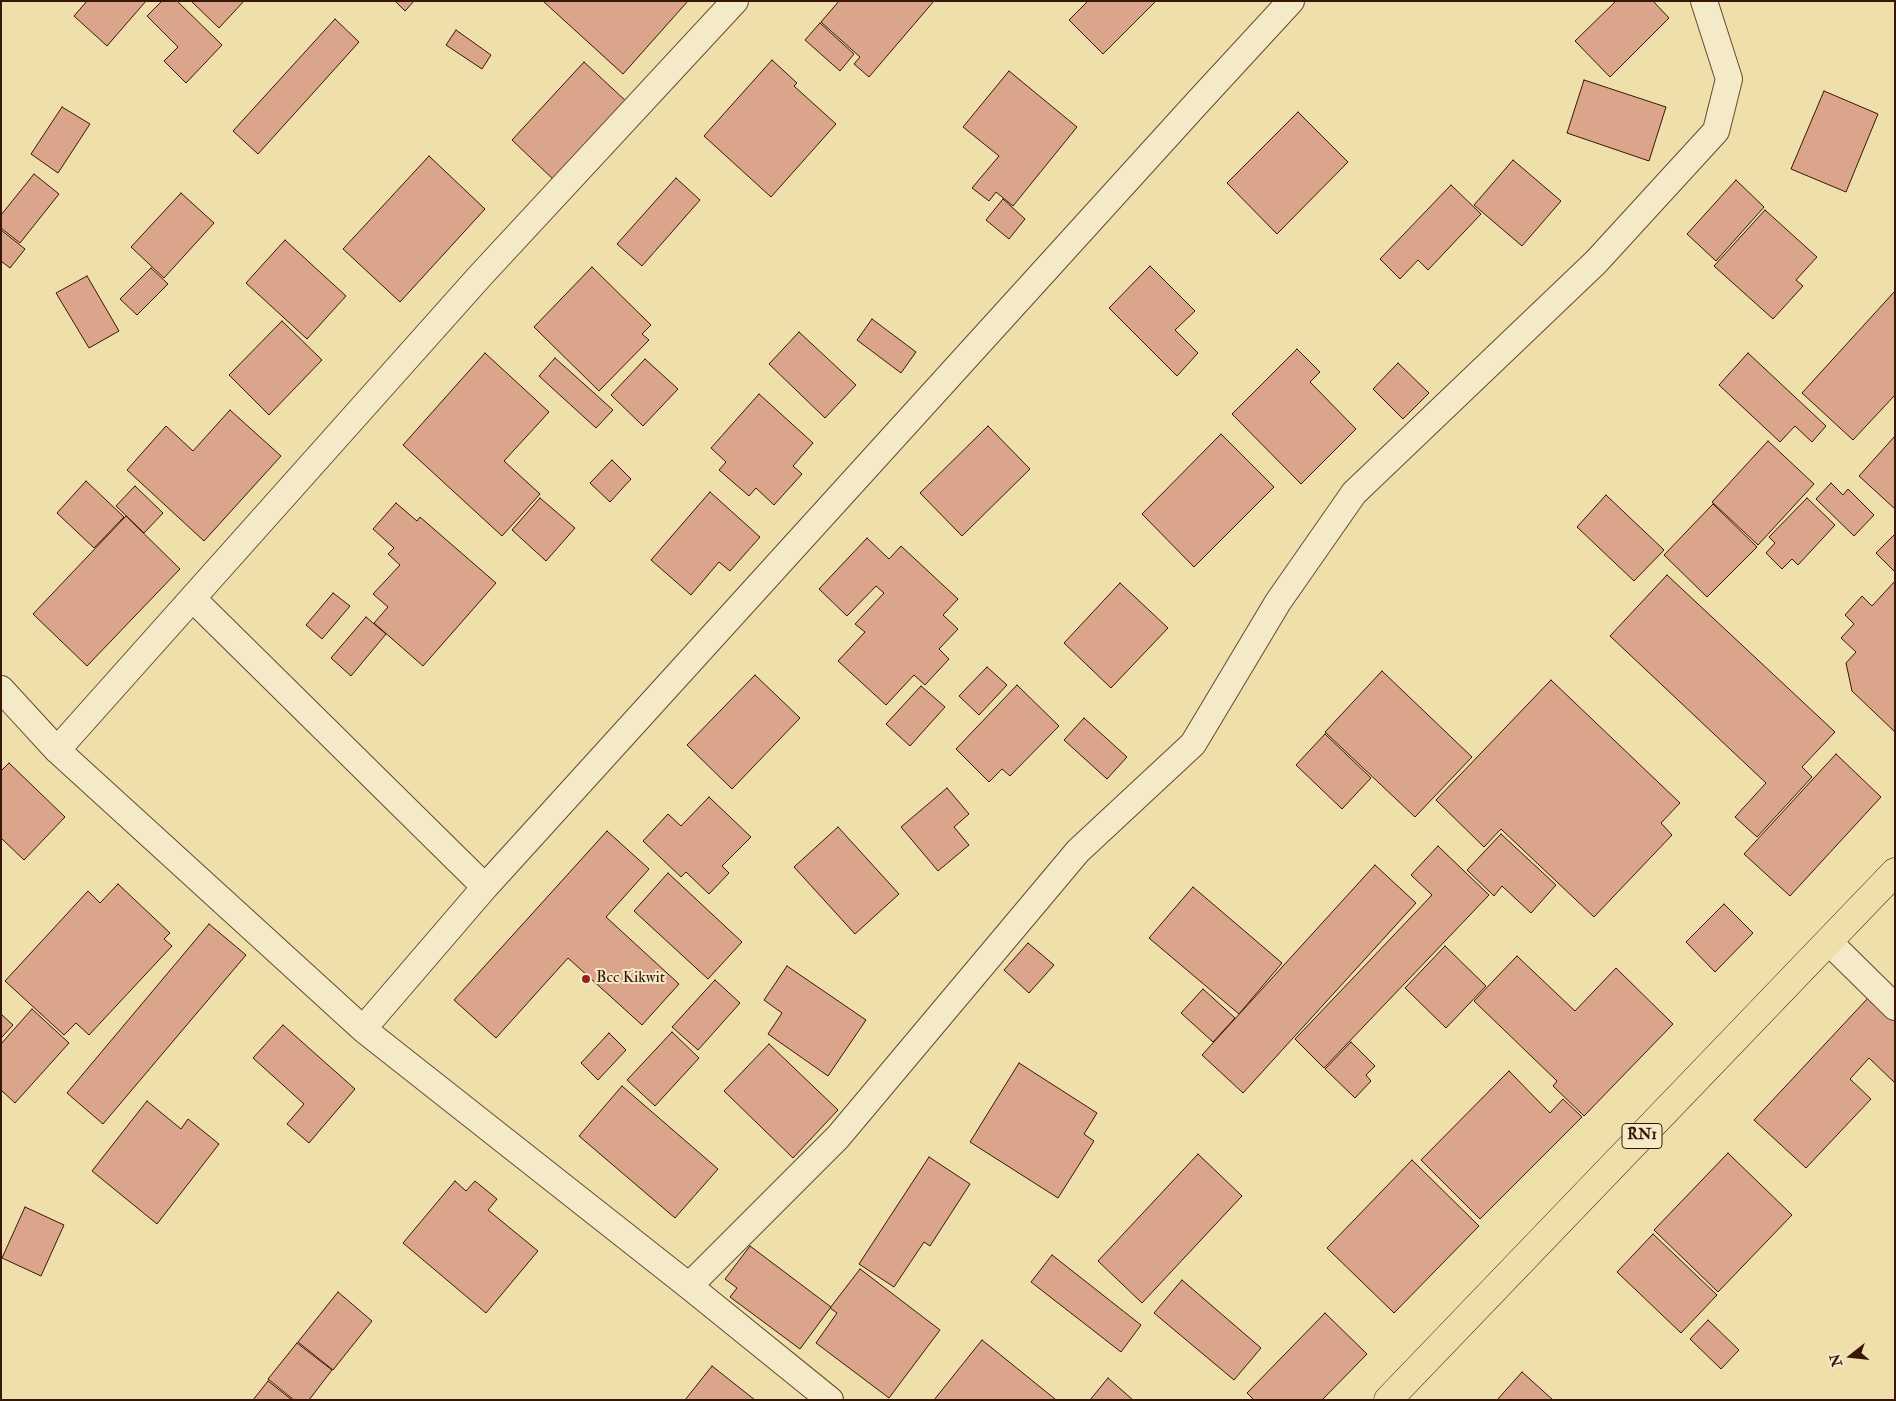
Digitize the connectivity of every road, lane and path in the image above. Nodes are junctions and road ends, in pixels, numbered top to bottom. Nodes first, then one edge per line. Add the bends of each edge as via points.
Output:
1 (735, 1) edge
2 (1291, 1) edge
3 (1704, 1) edge
4 (192, 599) junction
5 (1, 689) edge
6 (57, 750) junction
7 (1895, 872) edge
8 (485, 888) junction
9 (1828, 942) junction
10 (1895, 1008) edge
11 (363, 1028) junction
12 (689, 1286) junction
13 (830, 1400) edge
14 (1388, 1400) edge

1 - 4 street via 480,276
2 - 8 street
3 - 12 street via 1729,79 1716,132 1596,262 1354,493 1278,602 1193,744 1078,851 838,1137
4 - 6 street
4 - 8 street
5 - 6 street
6 - 11 street
7 - 9 highway, RN1
8 - 11 street
9 - 10 street
9 - 14 highway, RN1
11 - 12 street
12 - 13 street

